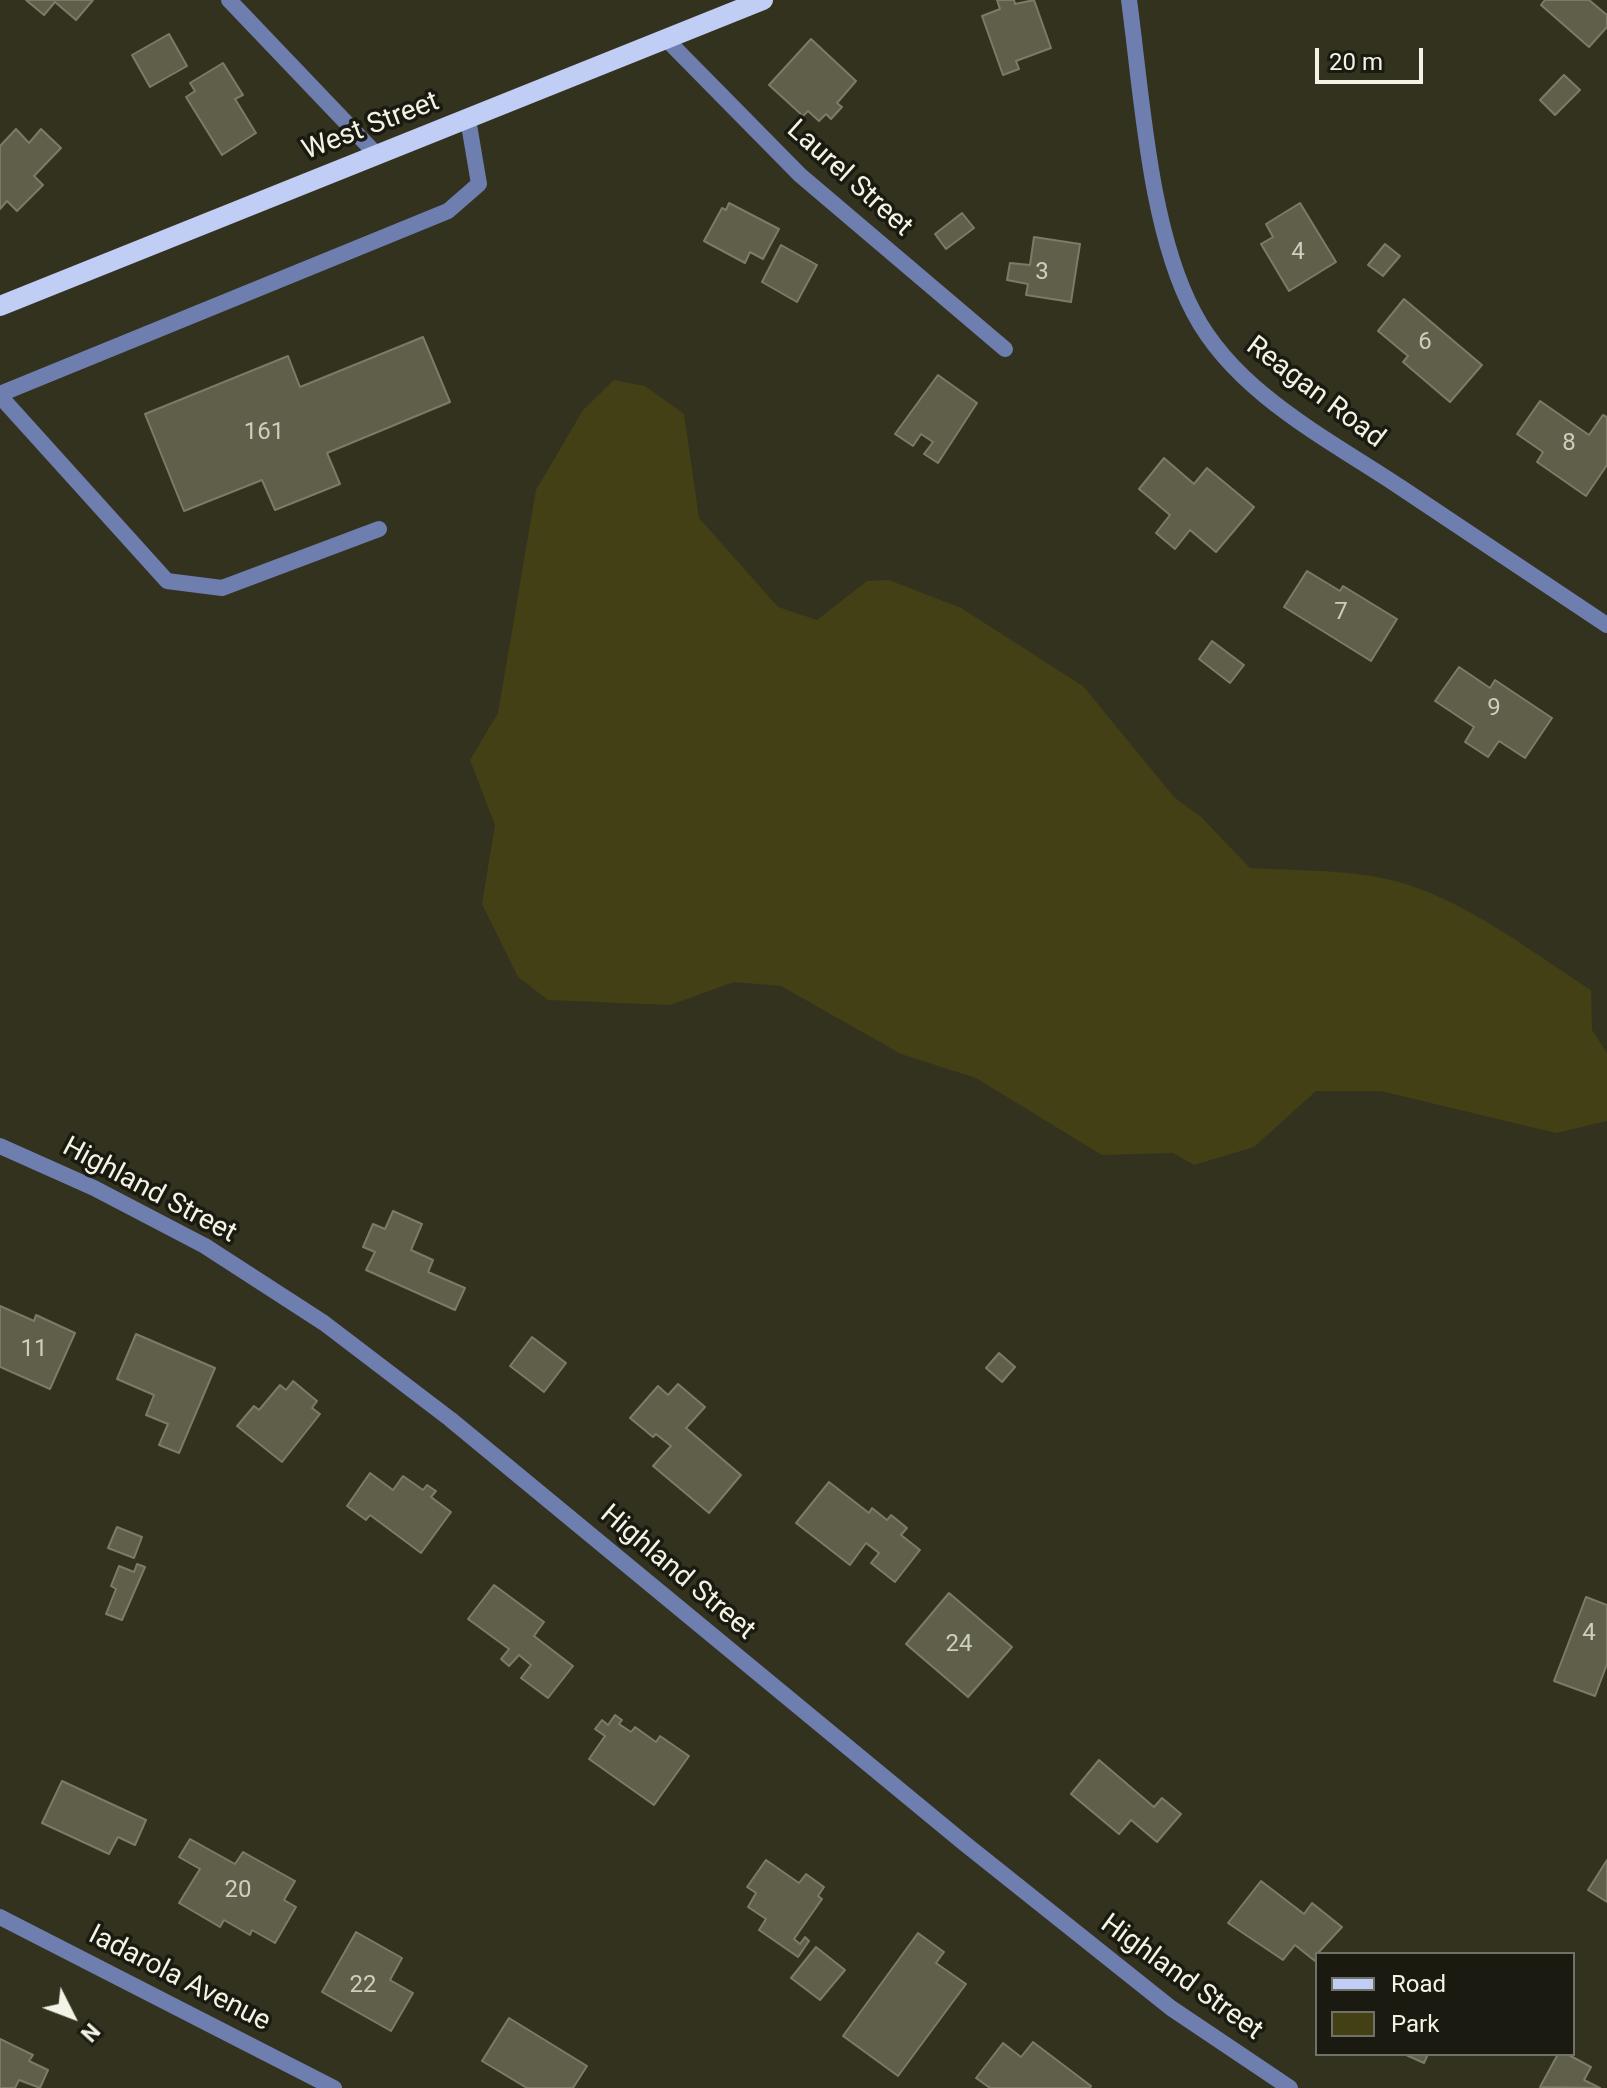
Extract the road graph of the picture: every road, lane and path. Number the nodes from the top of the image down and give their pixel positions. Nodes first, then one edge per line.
1 (229, 0) edge
2 (763, 0) edge
3 (1129, 0) edge
4 (666, 39) junction
5 (468, 119) junction
6 (377, 155) junction
7 (0, 306) edge
8 (1005, 349) dead end
9 (0, 395) edge
10 (379, 529) dead end
11 (1607, 625) edge
12 (0, 1146) edge
13 (0, 1917) edge
14 (334, 2088) edge
15 (1290, 2088) edge

1 - 6 street
2 - 4 main road, West Street
3 - 11 street, Reagan Road
4 - 5 main road, West Street
4 - 8 street, Laurel Street
5 - 6 main road, West Street
5 - 9 street
6 - 7 main road, West Street
9 - 10 street
12 - 15 street, Highland Street
13 - 14 street, Iadarola Avenue

